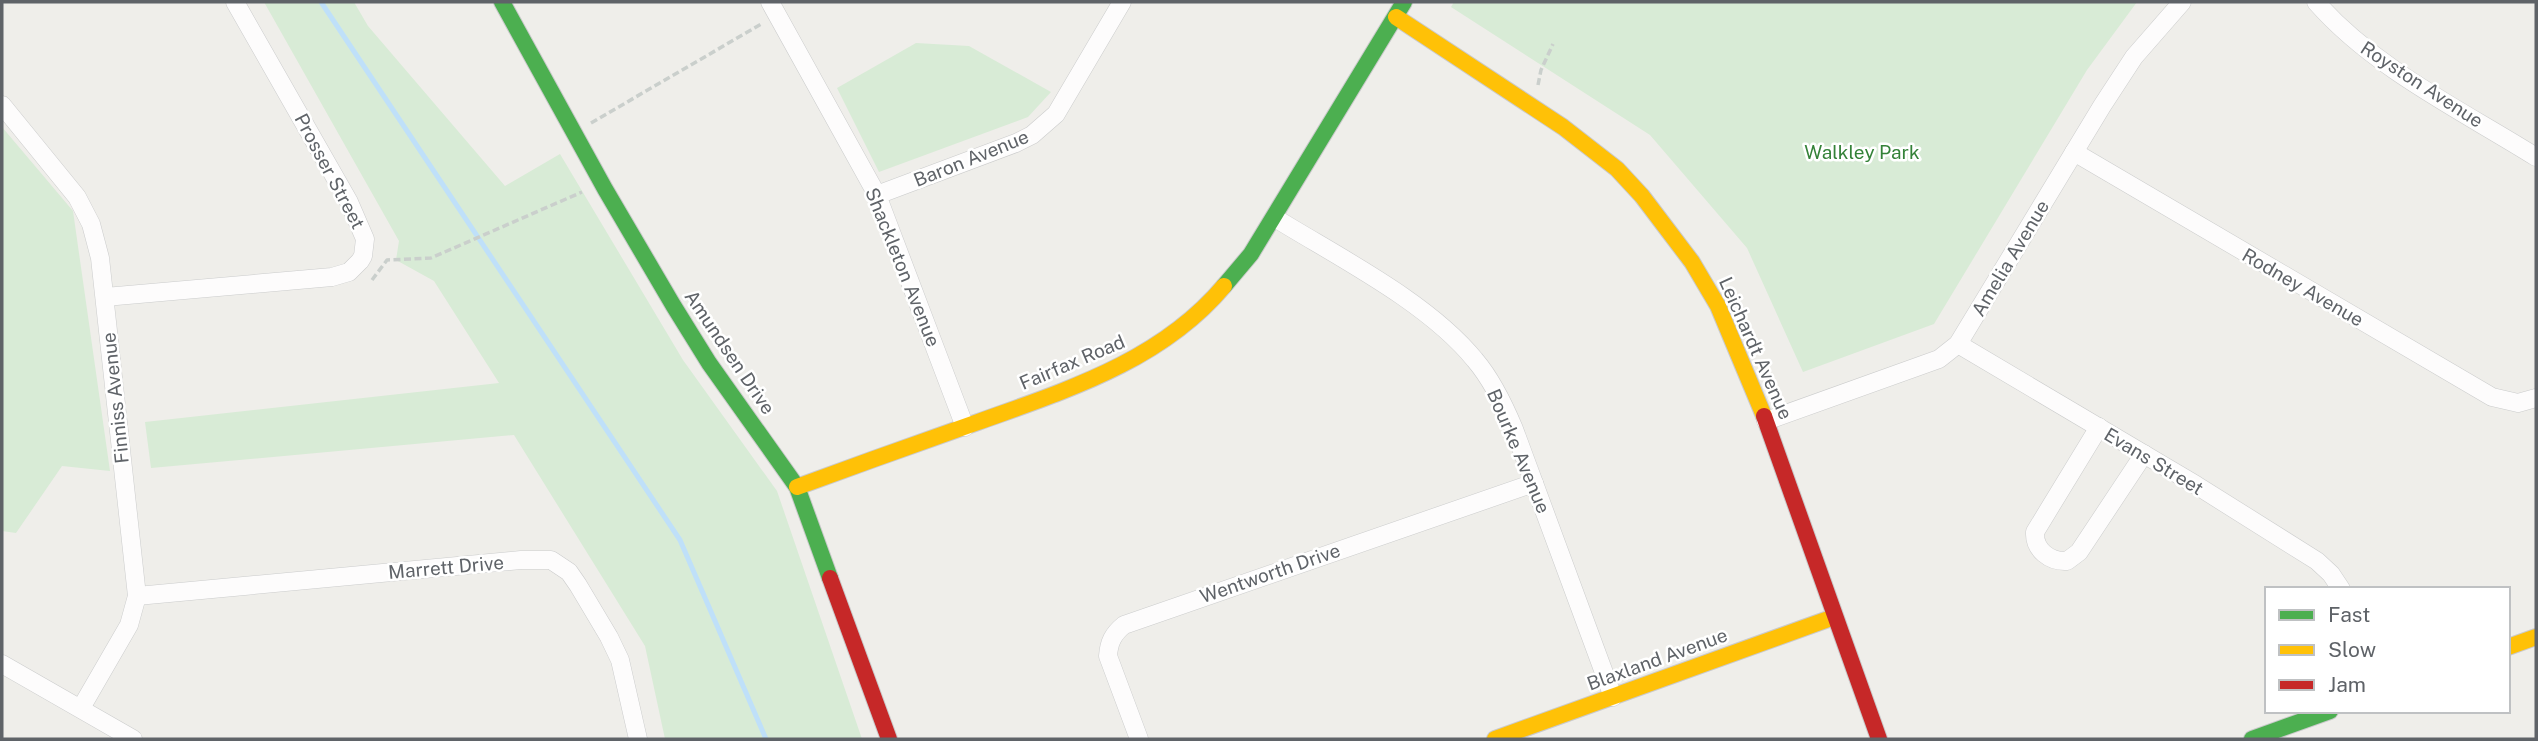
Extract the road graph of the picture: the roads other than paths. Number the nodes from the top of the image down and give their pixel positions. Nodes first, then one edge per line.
1 (235, 2) edge
2 (502, 2) edge
3 (1122, 2) edge
4 (1405, 2) edge
5 (2182, 2) edge
6 (2316, 2) edge
7 (773, 8) edge
8 (1396, 17) junction
9 (2, 105) edge
10 (2074, 152) junction
11 (2536, 157) edge
12 (877, 195) junction
13 (1275, 218) junction
14 (105, 297) junction
15 (1958, 345) junction
16 (2536, 398) edge
17 (1766, 421) junction
18 (965, 427) junction
19 (2099, 427) junction
20 (2144, 454) junction
21 (1534, 483) junction
22 (797, 486) junction
23 (2340, 587) edge
24 (137, 596) junction
25 (1834, 617) junction
26 (2536, 637) edge
27 (2510, 646) edge
28 (2, 664) edge
29 (1613, 697) junction
30 (81, 708) junction
31 (2324, 713) edge
32 (133, 739) edge
33 (638, 739) edge
34 (889, 739) edge
35 (1139, 739) edge
36 (1495, 739) edge
37 (1879, 739) edge
38 (2252, 739) edge

1 - 14 street, Prosser Street
2 - 22 street, Amundsen Drive
3 - 12 street, Baron Avenue
4 - 8 street, Fairfax Road
5 - 10 street, Amelia Avenue
6 - 11 street, Royston Avenue
7 - 12 street, Shackleton Avenue
8 - 13 street, Fairfax Road
8 - 17 street, Leichardt Avenue
9 - 14 street, Finniss Avenue
10 - 15 street, Amelia Avenue
10 - 16 street, Rodney Avenue
12 - 18 street, Shackleton Avenue
13 - 18 street, Fairfax Road
13 - 21 street, Bourke Avenue
14 - 24 street, Finniss Avenue
15 - 17 street, Amelia Avenue
15 - 19 street, Evans Street
17 - 25 street, Leichardt Avenue
18 - 22 street, Fairfax Road
19 - 20 street, Evans Street
19 - 20 street
20 - 23 street, Evans Street
21 - 29 street, Bourke Avenue
21 - 35 street, Wentworth Drive
22 - 34 street, Amundsen Drive
24 - 30 street, Finniss Avenue
24 - 33 street, Marrett Drive
25 - 29 street, Blaxland Avenue
25 - 37 street, Leichardt Avenue
26 - 27 street
28 - 30 street
29 - 36 street, Blaxland Avenue
30 - 32 street
31 - 38 street

